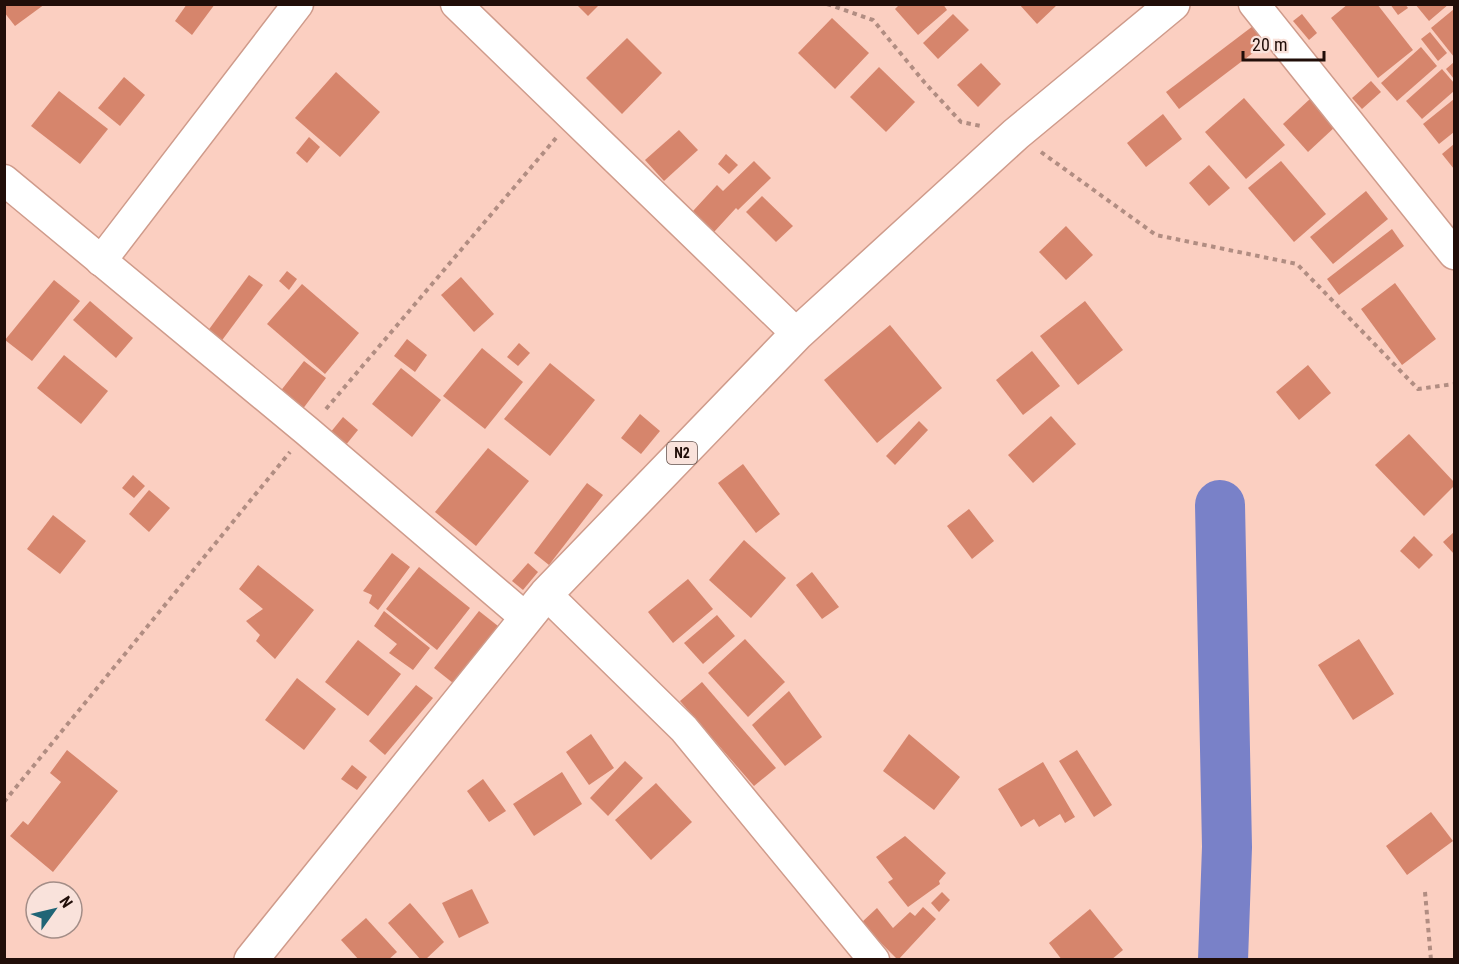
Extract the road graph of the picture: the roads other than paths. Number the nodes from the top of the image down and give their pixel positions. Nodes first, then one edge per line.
1 (298, 4) edge
2 (456, 4) edge
3 (1173, 4) edge
4 (1254, 4) edge
5 (4, 180) edge
6 (1455, 254) edge
7 (101, 261) junction
8 (797, 334) junction
9 (536, 607) junction
10 (251, 960) edge
11 (874, 960) edge

1 - 7 street
2 - 8 street
3 - 8 highway, N2
4 - 6 street
5 - 7 street
7 - 9 street
8 - 9 highway, N2
9 - 10 highway, N2
9 - 11 street

